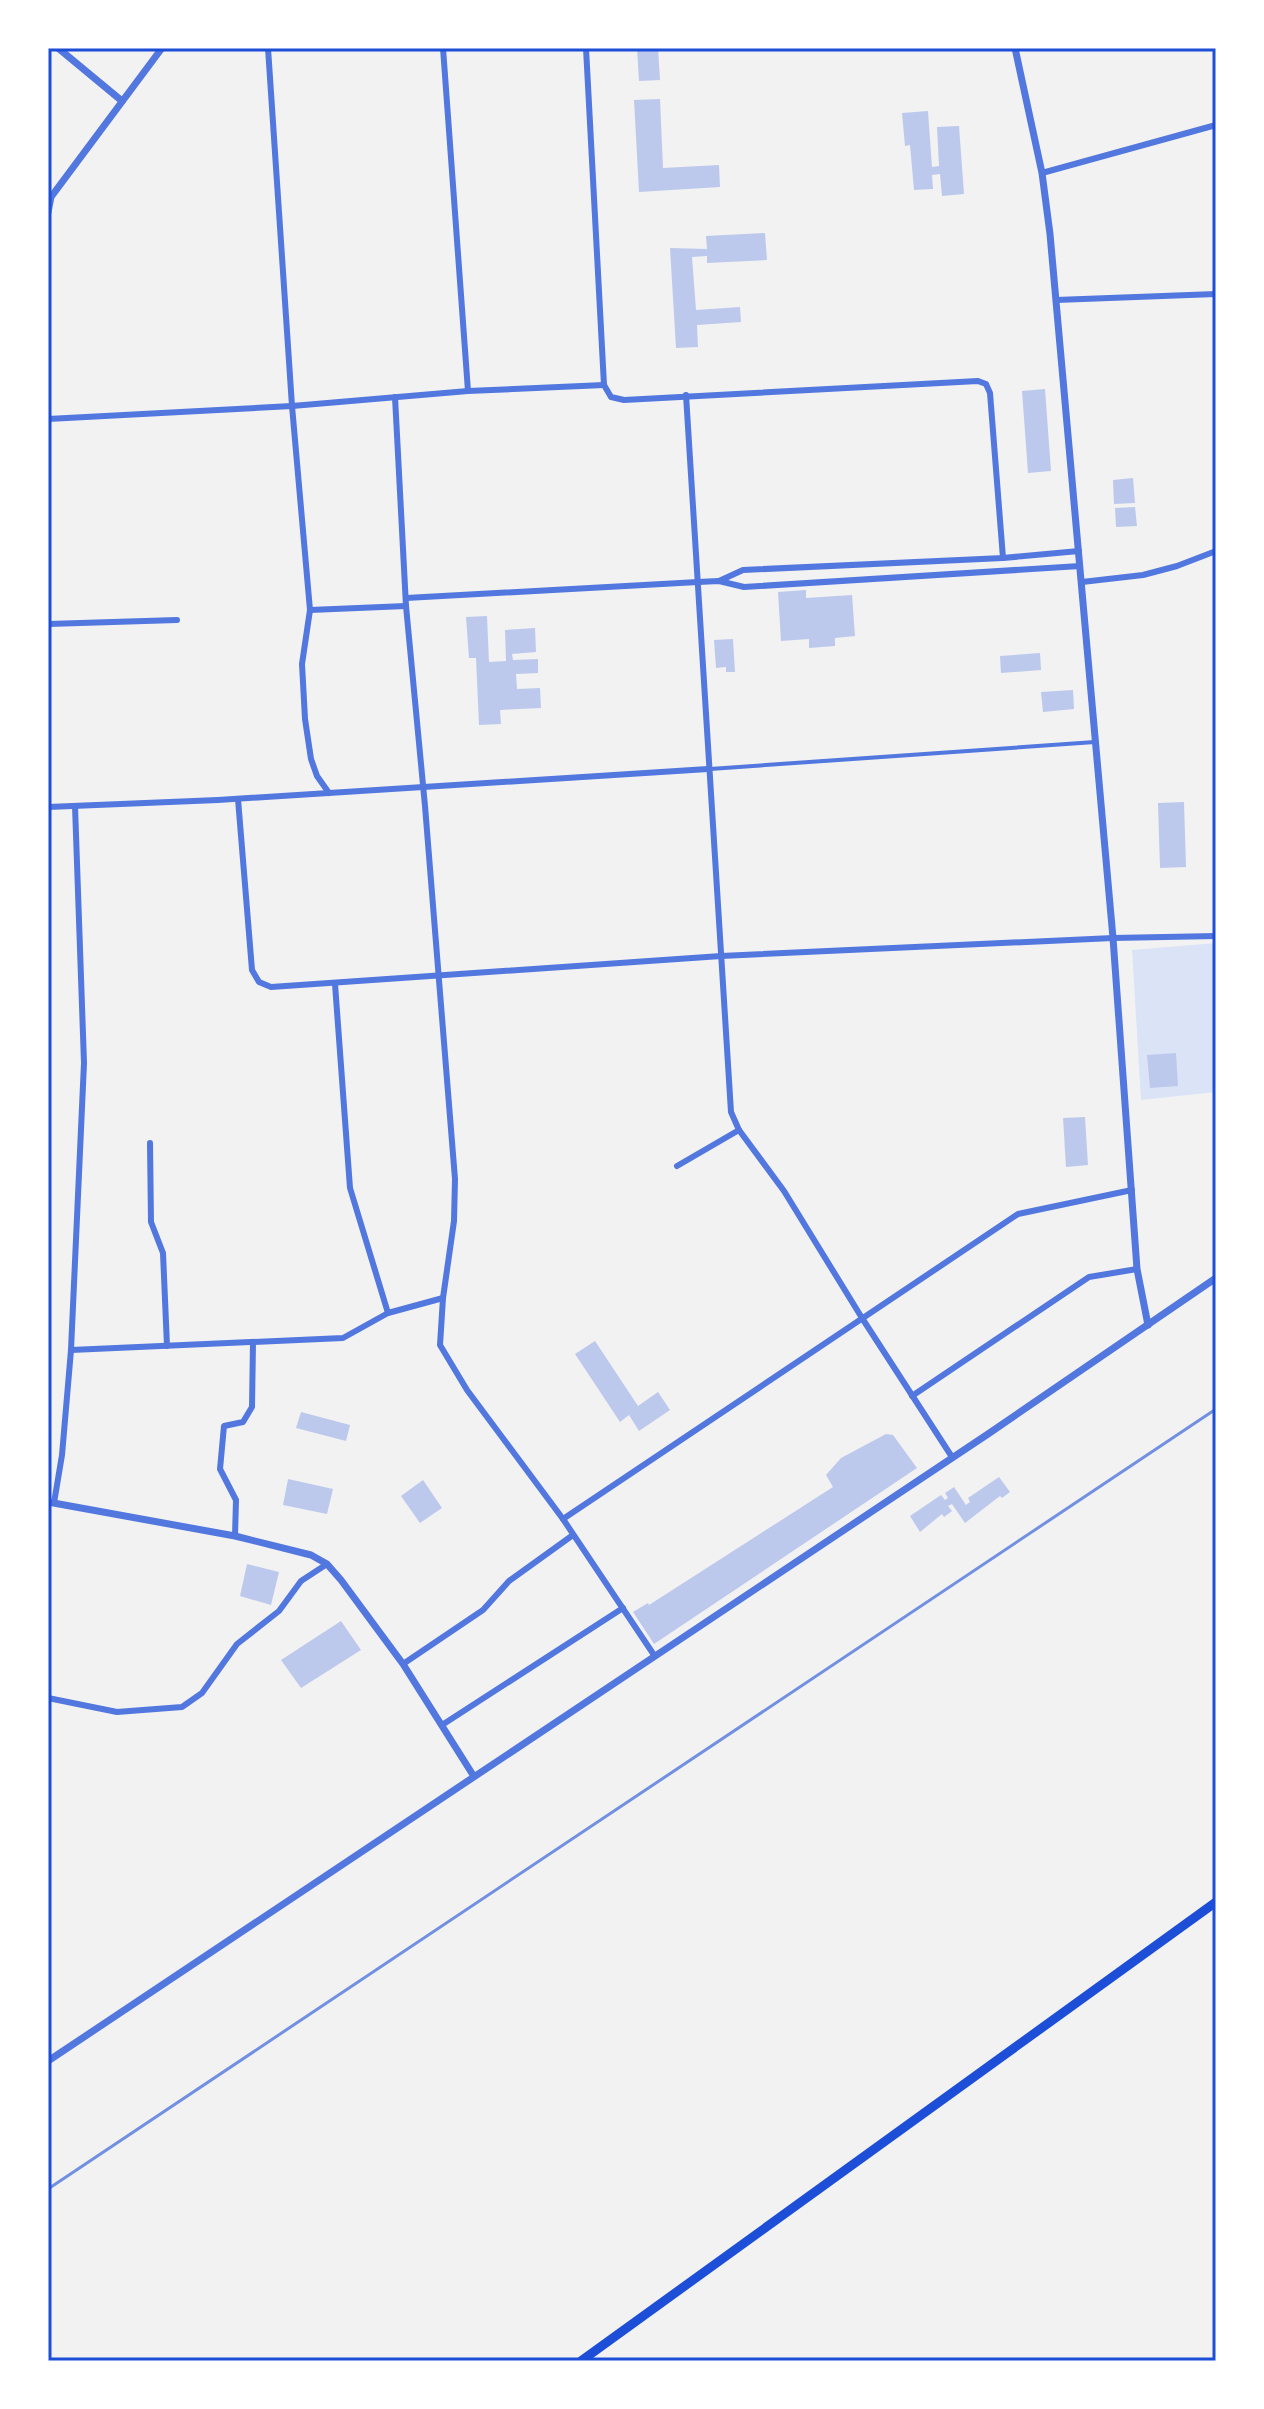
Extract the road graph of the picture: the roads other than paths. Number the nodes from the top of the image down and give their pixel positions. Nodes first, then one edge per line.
1 (58, 48) edge
2 (162, 48) edge
3 (268, 48) edge
4 (443, 48) edge
5 (586, 48) edge
6 (1015, 48) edge
7 (122, 101) junction
8 (1216, 125) edge
9 (1042, 173) junction
10 (48, 212) edge
11 (1216, 294) edge
12 (1056, 300) junction
13 (604, 385) junction
14 (468, 391) junction
15 (686, 395) junction
16 (395, 397) junction
17 (292, 406) junction
18 (48, 419) edge
19 (1079, 551) junction
20 (1216, 551) edge
21 (1003, 558) junction
22 (860, 565) junction
23 (1080, 566) junction
24 (860, 580) junction
25 (719, 581) junction
26 (698, 582) junction
27 (1082, 582) junction
28 (406, 602) junction
29 (310, 610) junction
30 (177, 620) dead end
31 (48, 624) edge
32 (1095, 742) junction
33 (708, 769) junction
34 (424, 787) junction
35 (329, 793) junction
36 (238, 799) junction
37 (75, 806) junction
38 (48, 807) edge
39 (1216, 936) edge
40 (1113, 938) junction
41 (721, 956) junction
42 (440, 976) junction
43 (335, 984) junction
44 (739, 1130) junction
45 (150, 1143) dead end
46 (677, 1166) dead end
47 (1132, 1190) junction
48 (1137, 1269) junction
49 (1216, 1278) edge
50 (443, 1298) junction
51 (388, 1313) junction
52 (862, 1318) junction
53 (1148, 1325) junction
54 (253, 1342) junction
55 (167, 1346) junction
56 (71, 1350) junction
57 (912, 1396) junction
58 (952, 1457) junction
59 (51, 1503) edge
60 (563, 1519) junction
61 (573, 1535) junction
62 (235, 1536) junction
63 (327, 1564) junction
64 (623, 1608) junction
65 (654, 1655) junction
66 (403, 1664) junction
67 (48, 1698) edge
68 (442, 1725) junction
69 (473, 1775) junction
70 (1216, 1902) edge
71 (48, 2061) edge
72 (581, 2361) edge

1 - 7 street
2 - 7 street
3 - 17 street
4 - 14 street
5 - 13 street
6 - 9 street
7 - 10 street
8 - 9 street
9 - 12 street
11 - 12 street
12 - 19 street
13 - 14 street
13 - 15 street
14 - 16 street
15 - 21 street
15 - 26 street
16 - 17 street
16 - 28 street
17 - 18 street
17 - 29 street
19 - 21 street
19 - 23 street
20 - 27 street
21 - 22 street
22 - 24 street
22 - 25 street
23 - 24 street
23 - 27 street
24 - 25 street
25 - 26 street
26 - 28 street
26 - 33 street
27 - 32 street
28 - 29 street
28 - 34 street
29 - 35 street
30 - 31 street
32 - 33 street
32 - 40 street
33 - 34 street
33 - 41 street
34 - 35 street
34 - 42 street
35 - 36 street
36 - 37 street
36 - 43 street
37 - 38 street
37 - 56 street
39 - 40 street
40 - 41 street
40 - 47 street
41 - 42 street
41 - 44 street
42 - 43 street
42 - 50 street
43 - 51 street
44 - 46 street
44 - 52 street
45 - 55 street
47 - 48 street
47 - 52 street
48 - 53 street
48 - 57 street
49 - 53 street
50 - 51 street
50 - 60 street
51 - 54 street
52 - 57 street
52 - 60 street
53 - 58 street
54 - 55 street
54 - 62 street
55 - 56 street
56 - 59 street
57 - 58 street
58 - 65 street
59 - 62 street
60 - 61 street
61 - 64 street
61 - 66 street
62 - 63 street
63 - 66 street
63 - 67 street
64 - 65 street
64 - 68 street
65 - 69 street
66 - 68 street
68 - 69 street
69 - 71 street
70 - 72 highway

